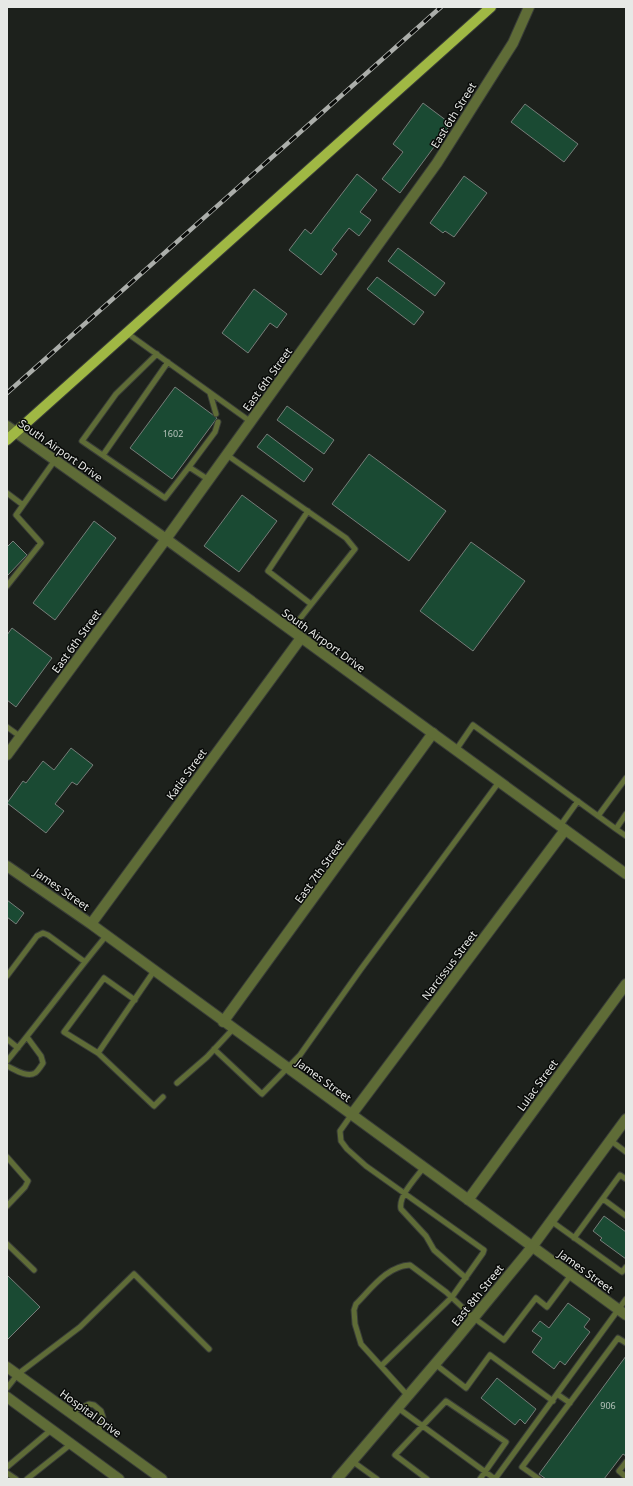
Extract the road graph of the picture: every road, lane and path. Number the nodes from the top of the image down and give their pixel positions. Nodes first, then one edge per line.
1 (491, 7) edge
2 (529, 7) edge
3 (127, 332) junction
4 (157, 354) junction
5 (168, 362) junction
6 (210, 392) junction
7 (216, 414) dead end
8 (218, 422) dead end
9 (251, 422) junction
10 (7, 426) edge
11 (16, 432) junction
12 (7, 440) edge
13 (227, 455) junction
14 (103, 456) junction
15 (54, 460) junction
16 (189, 467) junction
17 (209, 480) junction
18 (7, 493) edge
19 (23, 505) junction
20 (308, 511) junction
21 (166, 539) junction
22 (7, 586) edge
23 (311, 604) junction
24 (291, 630) junction
25 (301, 638) junction
26 (7, 727) edge
27 (433, 733) junction
28 (21, 737) junction
29 (456, 750) junction
30 (7, 755) edge
31 (626, 778) edge
32 (499, 782) junction
33 (578, 801) junction
34 (626, 814) edge
35 (598, 816) junction
36 (562, 828) junction
37 (616, 829) junction
38 (626, 836) edge
39 (7, 866) edge
40 (626, 874) edge
41 (91, 924) junction
42 (106, 936) junction
43 (84, 962) junction
44 (154, 971) junction
45 (7, 976) edge
46 (626, 984) edge
47 (134, 1000) junction
48 (223, 1022) junction
49 (233, 1029) junction
50 (27, 1037) junction
51 (7, 1039) edge
52 (18, 1048) junction
53 (214, 1049) junction
54 (98, 1053) junction
55 (7, 1061) edge
56 (7, 1066) edge
57 (287, 1068) junction
58 (177, 1083) dead end
59 (163, 1097) dead end
60 (352, 1114) junction
61 (626, 1119) edge
62 (610, 1140) junction
63 (626, 1152) edge
64 (7, 1157) edge
65 (424, 1167) junction
66 (626, 1179) edge
67 (405, 1193) junction
68 (603, 1199) junction
69 (468, 1200) junction
70 (8, 1204) edge
71 (626, 1216) edge
72 (551, 1221) junction
73 (574, 1238) junction
74 (7, 1244) edge
75 (532, 1247) junction
76 (626, 1267) edge
77 (34, 1270) dead end
78 (571, 1275) junction
79 (466, 1278) junction
80 (452, 1297) junction
81 (626, 1299) edge
82 (622, 1312) edge
83 (474, 1318) junction
84 (626, 1343) edge
85 (209, 1349) dead end
86 (435, 1364) junction
87 (381, 1366) junction
88 (7, 1367) edge
89 (18, 1374) junction
90 (7, 1388) edge
91 (557, 1394) junction
92 (408, 1396) junction
93 (7, 1397) edge
94 (552, 1400) junction
95 (570, 1403) junction
96 (398, 1408) junction
97 (70, 1413) junction
98 (422, 1426) junction
99 (52, 1430) junction
100 (98, 1433) junction
101 (71, 1444) junction
102 (352, 1461) junction
103 (626, 1462) edge
104 (7, 1467) edge
105 (485, 1472) junction
106 (7, 1473) edge
107 (626, 1477) edge
108 (16, 1479) edge
109 (27, 1479) edge
110 (119, 1479) edge
111 (162, 1479) edge
112 (337, 1479) edge
113 (377, 1479) edge
114 (427, 1479) edge
115 (480, 1479) edge
116 (495, 1479) edge
117 (539, 1479) edge

1 - 3 main road
2 - 9 street, East 6th Street
3 - 4 lane
3 - 11 main road
4 - 5 lane
4 - 14 lane
5 - 6 lane
5 - 14 lane
6 - 7 lane
6 - 9 lane
8 - 16 lane
9 - 13 street, East 6th Street
10 - 11 street, South Airport Drive
11 - 12 main road
11 - 15 street, South Airport Drive
13 - 17 street, East 6th Street
13 - 20 lane
14 - 16 lane
15 - 19 lane
15 - 21 street, South Airport Drive
16 - 17 lane
17 - 21 street, East 6th Street
18 - 19 lane
19 - 22 lane
20 - 23 lane
20 - 23 lane
21 - 24 street, South Airport Drive
21 - 28 street, East 6th Street
23 - 24 lane
24 - 25 street, South Airport Drive
25 - 27 street, South Airport Drive
25 - 41 street, Katie Street
26 - 28 lane
27 - 29 street, South Airport Drive
27 - 48 street, East 7th Street
28 - 30 street, East 6th Street
29 - 32 street, South Airport Drive
29 - 33 lane
31 - 35 lane
32 - 36 street, South Airport Drive
32 - 57 lane
33 - 35 lane
33 - 36 lane
34 - 37 lane
35 - 37 lane
36 - 40 street, South Airport Drive
36 - 60 street, Narcissus Street
37 - 38 lane
39 - 41 street, James Street
41 - 42 street, James Street
42 - 43 lane
42 - 44 street, James Street
43 - 45 lane
43 - 50 lane
44 - 47 lane
44 - 48 street, James Street
46 - 69 street, Lulac Street
47 - 54 lane
47 - 54 lane
48 - 49 street, James Street
49 - 53 lane
49 - 57 street, James Street
50 - 52 lane
50 - 56 lane
51 - 52 lane
52 - 55 lane
53 - 57 lane
53 - 58 lane
54 - 59 lane
57 - 60 street, James Street
60 - 65 street, James Street
60 - 67 lane
61 - 62 street, East 8th Street
62 - 63 lane
62 - 72 street, East 8th Street
64 - 70 lane
65 - 67 lane
65 - 69 street, James Street
66 - 68 lane
67 - 79 lane
67 - 79 lane
68 - 71 lane
68 - 73 lane
69 - 75 street, James Street
72 - 73 lane
72 - 75 street, East 8th Street
73 - 76 lane
74 - 77 lane
75 - 78 street, James Street
75 - 83 street, East 8th Street
78 - 82 street, James Street
78 - 83 lane
79 - 80 lane
80 - 83 lane
80 - 87 lane
80 - 87 lane
81 - 82 lane
82 - 91 lane
83 - 86 street, East 8th Street
84 - 95 lane
85 - 89 lane
86 - 92 street, East 8th Street
86 - 94 lane
87 - 92 lane
88 - 89 street, Hospital Drive
89 - 90 lane
89 - 97 street, Hospital Drive
91 - 94 lane
91 - 95 lane
92 - 96 street, East 8th Street
93 - 99 street
94 - 116 lane
95 - 117 lane
96 - 98 lane
96 - 102 street, East 8th Street
97 - 100 street, Hospital Drive
97 - 100 lane
98 - 105 lane
98 - 105 lane
98 - 114 lane
99 - 101 street
99 - 104 lane
100 - 111 street, Hospital Drive
101 - 109 lane
101 - 110 street
102 - 112 street, East 8th Street
102 - 113 lane
103 - 107 lane
105 - 115 lane
105 - 116 lane
106 - 108 lane

